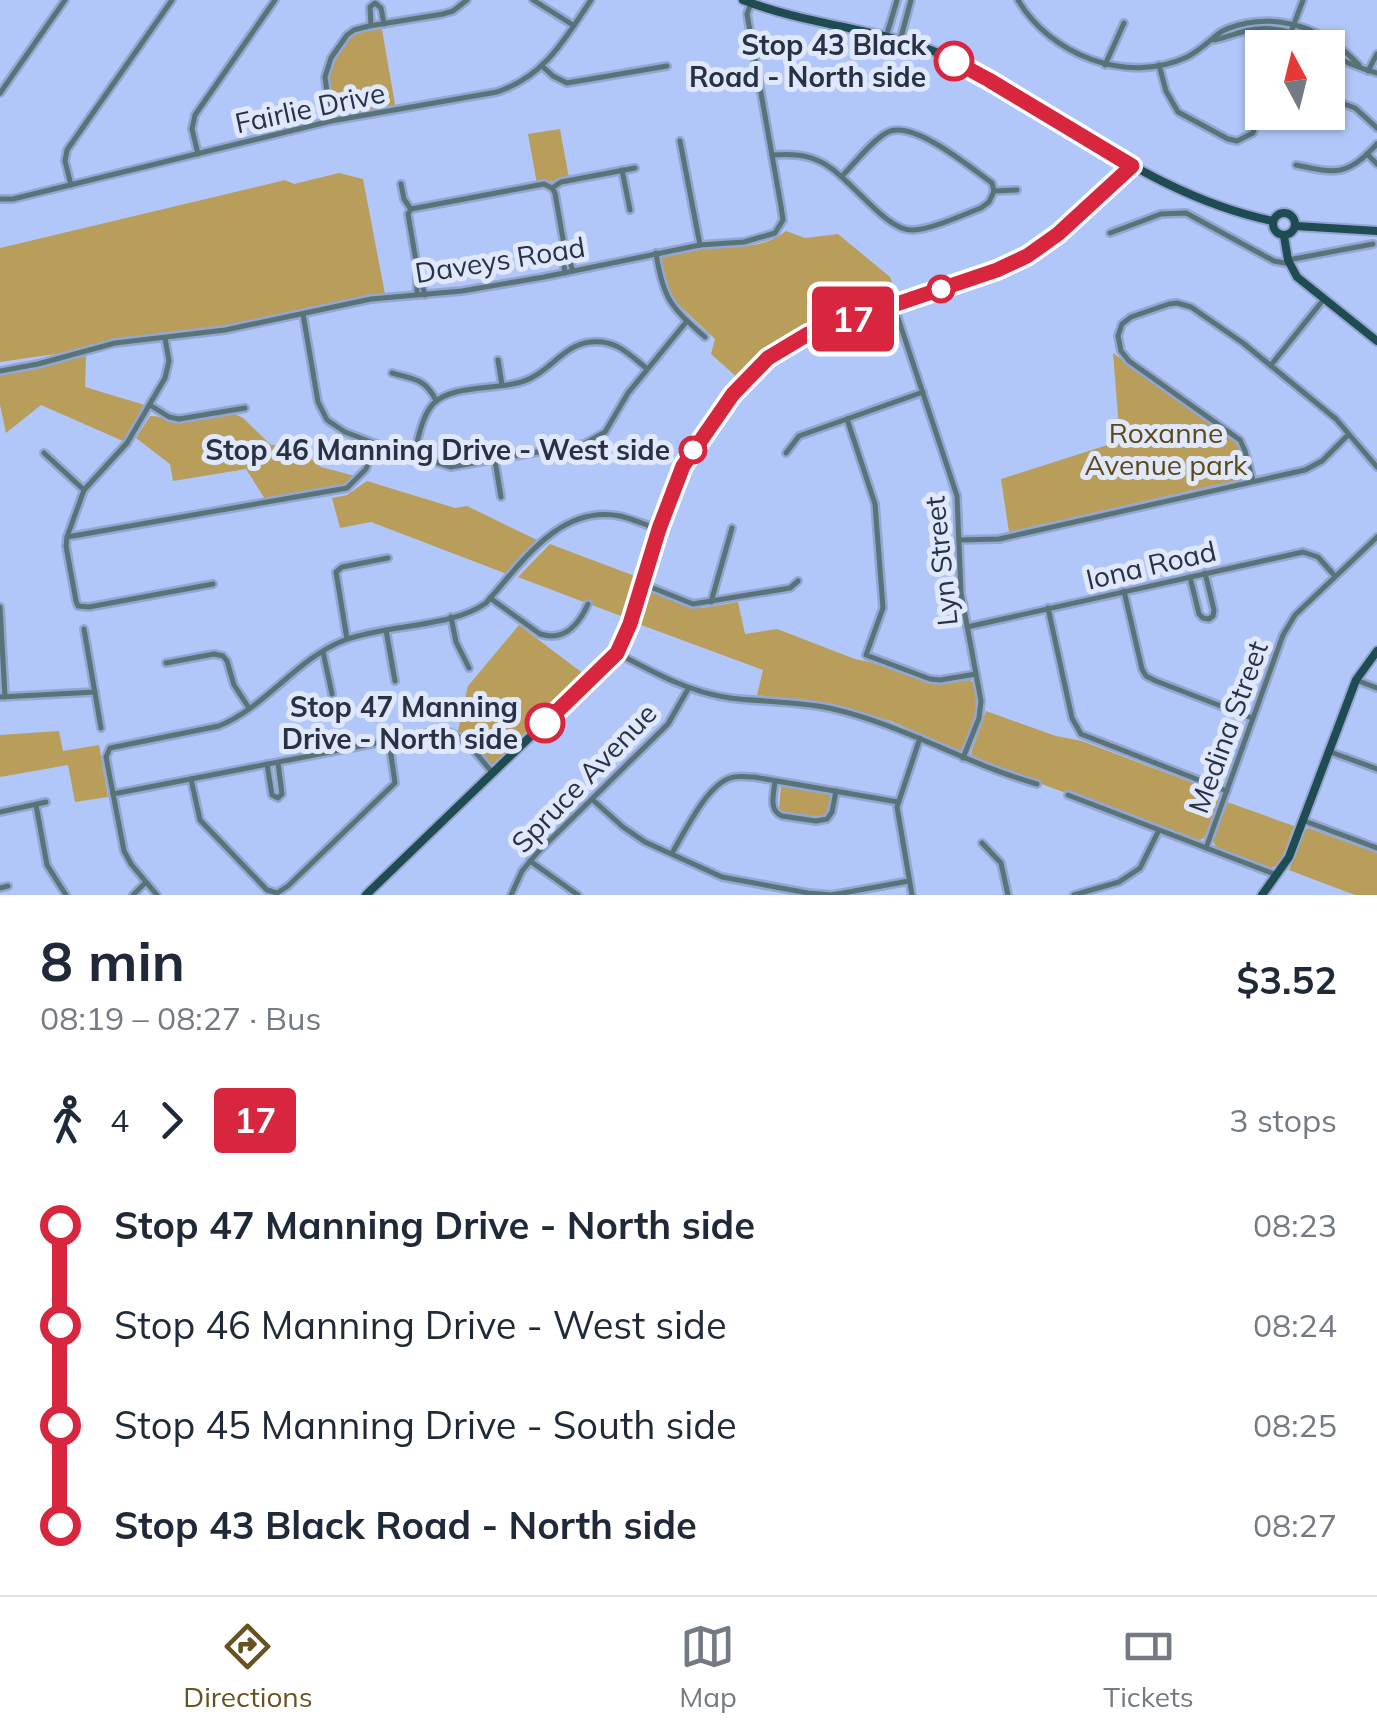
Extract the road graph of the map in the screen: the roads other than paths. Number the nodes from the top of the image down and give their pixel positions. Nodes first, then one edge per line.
1 (66, 0) edge
2 (172, 0) edge
3 (276, 0) edge
4 (467, 0) edge
5 (533, 0) edge
6 (591, 0) edge
7 (897, 0) edge
8 (911, 0) edge
9 (1018, 0) edge
10 (1303, 0) edge
11 (746, 2) edge
12 (1124, 23) dead end
13 (384, 24) junction
14 (371, 26) junction
15 (574, 26) junction
16 (1292, 28) junction
17 (1295, 30) edge
18 (886, 37) junction
19 (900, 41) junction
20 (1377, 54) edge
21 (1345, 62) edge
22 (1159, 64) junction
23 (1106, 65) junction
24 (1358, 65) junction
25 (542, 66) junction
26 (667, 66) dead end
27 (1368, 71) junction
28 (1377, 73) edge
29 (0, 93) edge
30 (1345, 104) edge
31 (331, 121) junction
32 (1377, 128) edge
33 (1254, 130) edge
34 (680, 141) dead end
35 (1377, 144) edge
36 (198, 154) junction
37 (1367, 154) junction
38 (772, 155) junction
39 (1377, 164) edge
40 (1296, 165) dead end
41 (1132, 166) junction
42 (635, 168) dead end
43 (622, 170) junction
44 (842, 176) junction
45 (401, 184) dead end
46 (71, 185) junction
47 (552, 188) junction
48 (1017, 190) dead end
49 (994, 191) junction
50 (0, 199) edge
51 (411, 209) junction
52 (630, 210) dead end
53 (1272, 220) junction
54 (1296, 226) junction
55 (1377, 231) edge
56 (1110, 234) dead end
57 (1284, 236) junction
58 (1373, 244) dead end
59 (700, 245) junction
60 (656, 253) junction
61 (1289, 262) junction
62 (417, 267) junction
63 (569, 272) junction
64 (417, 295) junction
65 (426, 295) junction
66 (1324, 299) junction
67 (894, 305) junction
68 (303, 314) junction
69 (687, 321) junction
70 (705, 337) dead end
71 (166, 338) junction
72 (1377, 340) edge
73 (498, 360) dead end
74 (1271, 365) junction
75 (647, 368) junction
76 (0, 371) edge
77 (392, 374) dead end
78 (502, 385) junction
79 (923, 392) junction
80 (436, 400) junction
81 (150, 405) junction
82 (245, 408) dead end
83 (847, 418) junction
84 (1348, 435) junction
85 (374, 443) junction
86 (44, 453) dead end
87 (786, 453) dead end
88 (414, 455) junction
89 (495, 460) junction
90 (1377, 467) edge
91 (1254, 480) junction
92 (84, 490) junction
93 (501, 497) dead end
94 (732, 528) dead end
95 (659, 529) junction
96 (67, 537) junction
97 (1377, 537) edge
98 (959, 540) junction
99 (388, 558) dead end
100 (1205, 573) junction
101 (1335, 576) junction
102 (1190, 577) junction
103 (798, 581) dead end
104 (214, 584) dead end
105 (643, 584) junction
106 (1124, 591) junction
107 (490, 598) junction
108 (710, 602) junction
109 (588, 604) dead end
110 (0, 607) edge
111 (1048, 608) junction
112 (451, 617) junction
113 (1, 626) edge
114 (967, 627) junction
115 (84, 629) dead end
116 (386, 630) junction
117 (347, 639) junction
118 (323, 652) junction
119 (1377, 652) edge
120 (617, 653) junction
121 (166, 664) dead end
122 (469, 668) dead end
123 (976, 674) junction
124 (395, 680) dead end
125 (1356, 680) junction
126 (1377, 688) edge
127 (688, 689) junction
128 (94, 692) junction
129 (332, 694) dead end
130 (2, 697) edge
131 (248, 708) junction
132 (1252, 718) junction
133 (101, 728) dead end
134 (920, 738) junction
135 (389, 741) junction
136 (1328, 751) junction
137 (964, 758) junction
138 (277, 762) junction
139 (267, 764) junction
140 (1377, 769) edge
141 (492, 772) junction
142 (191, 779) junction
143 (776, 781) junction
144 (1037, 784) dead end
145 (836, 791) junction
146 (1227, 791) junction
147 (113, 794) junction
148 (1068, 796) dead end
149 (593, 800) junction
150 (46, 802) dead end
151 (898, 802) junction
152 (36, 804) junction
153 (0, 812) edge
154 (1302, 820) junction
155 (1159, 830) junction
156 (982, 843) dead end
157 (1206, 848) junction
158 (1377, 848) edge
159 (672, 854) junction
160 (530, 861) junction
161 (1277, 875) junction
162 (909, 881) junction
163 (145, 883) junction
164 (369, 894) edge
165 (66, 895) edge
166 (133, 895) edge
167 (157, 895) edge
168 (511, 895) edge
169 (578, 895) edge
170 (912, 895) edge
171 (1008, 895) edge
172 (1074, 895) edge
173 (1262, 895) edge

1 - 29 street
2 - 46 street
3 - 36 street
4 - 13 street
5 - 15 street
6 - 15 street, Fairlie Drive
7 - 18 street
8 - 19 street
9 - 23 street
10 - 16 street
11 - 18 street
11 - 38 street, Daveys Road
12 - 23 street
13 - 14 street
13 - 14 street
14 - 31 street
15 - 25 street, Fairlie Drive
16 - 17 street
16 - 22 street
16 - 24 street
18 - 19 street
19 - 41 street
20 - 27 street
21 - 24 street
22 - 23 street
22 - 33 street
24 - 27 street
25 - 26 street
25 - 31 street, Fairlie Drive
27 - 28 street
30 - 32 street
31 - 36 street, Fairlie Drive
34 - 59 street
35 - 37 street
36 - 46 street, Fairlie Drive
37 - 39 street
37 - 40 street
38 - 44 street
38 - 59 street, Daveys Road
41 - 53 street
41 - 67 street
42 - 43 street
43 - 47 street
43 - 52 street
44 - 49 street
44 - 49 street
45 - 51 street
46 - 50 street, Fairlie Drive
47 - 51 street
47 - 63 street
48 - 49 street
51 - 62 street
53 - 54 street
53 - 57 street
54 - 55 street
54 - 57 street
56 - 61 street
57 - 61 street
58 - 61 street
59 - 60 street, Daveys Road
60 - 63 street, Daveys Road
60 - 69 street
61 - 66 street
62 - 64 street
62 - 65 street
63 - 65 street, Daveys Road
64 - 65 street, Daveys Road
64 - 68 street, Daveys Road
66 - 72 street
66 - 74 street
67 - 79 street, Lyn Street
67 - 95 street
68 - 71 street, Daveys Road
68 - 85 street
69 - 70 street
69 - 75 street
71 - 76 street, Daveys Road
71 - 81 street
73 - 78 street
74 - 84 street
74 - 91 street
75 - 78 street
75 - 89 street
77 - 80 street
78 - 80 street
79 - 83 street
79 - 98 street, Lyn Street
80 - 88 street
81 - 82 street
81 - 92 street
83 - 87 street
83 - 123 street
84 - 90 street
84 - 91 street
85 - 88 street
85 - 96 street
86 - 92 street
88 - 89 street
89 - 93 street
91 - 98 street
92 - 96 street
94 - 108 street
95 - 105 street
95 - 107 street
96 - 104 street
97 - 101 street, Medina Street
98 - 114 street, Lyn Street
99 - 117 street
100 - 101 street, Iona Road
100 - 102 street, Iona Road
100 - 102 street
101 - 132 street, Medina Street
102 - 106 street, Iona Road
103 - 108 street
105 - 108 street
105 - 120 street
106 - 111 street, Iona Road
106 - 132 street
107 - 109 street
107 - 112 street
110 - 113 street
111 - 114 street, Iona Road
111 - 146 street
112 - 116 street
112 - 122 street
113 - 130 street
114 - 123 street, Lyn Street
115 - 128 street
116 - 117 street
116 - 124 street
117 - 118 street
118 - 129 street
118 - 131 street
119 - 125 street
120 - 127 street
120 - 141 street
121 - 131 street
123 - 137 street, Lyn Street
125 - 126 street
125 - 136 street
127 - 134 street
127 - 149 street, Spruce Avenue
128 - 130 street
128 - 133 street
131 - 147 street
132 - 146 street, Medina Street
134 - 137 street
134 - 151 street
135 - 138 street
135 - 141 street
135 - 142 street
136 - 140 street
136 - 154 street
137 - 144 street
138 - 139 street
138 - 139 street
139 - 142 street
141 - 164 street
142 - 147 street
143 - 145 street
143 - 145 street
143 - 159 street
145 - 151 street
146 - 157 street, Medina Street
147 - 163 street
148 - 155 street
149 - 159 street
149 - 160 street, Spruce Avenue
150 - 152 street
151 - 162 street
152 - 153 street
152 - 165 street
154 - 158 street
154 - 161 street
155 - 157 street
155 - 172 street
156 - 171 street
157 - 161 street
159 - 162 street
160 - 168 street, Spruce Avenue
160 - 169 street
161 - 173 street
162 - 170 street
163 - 166 street
163 - 167 street

